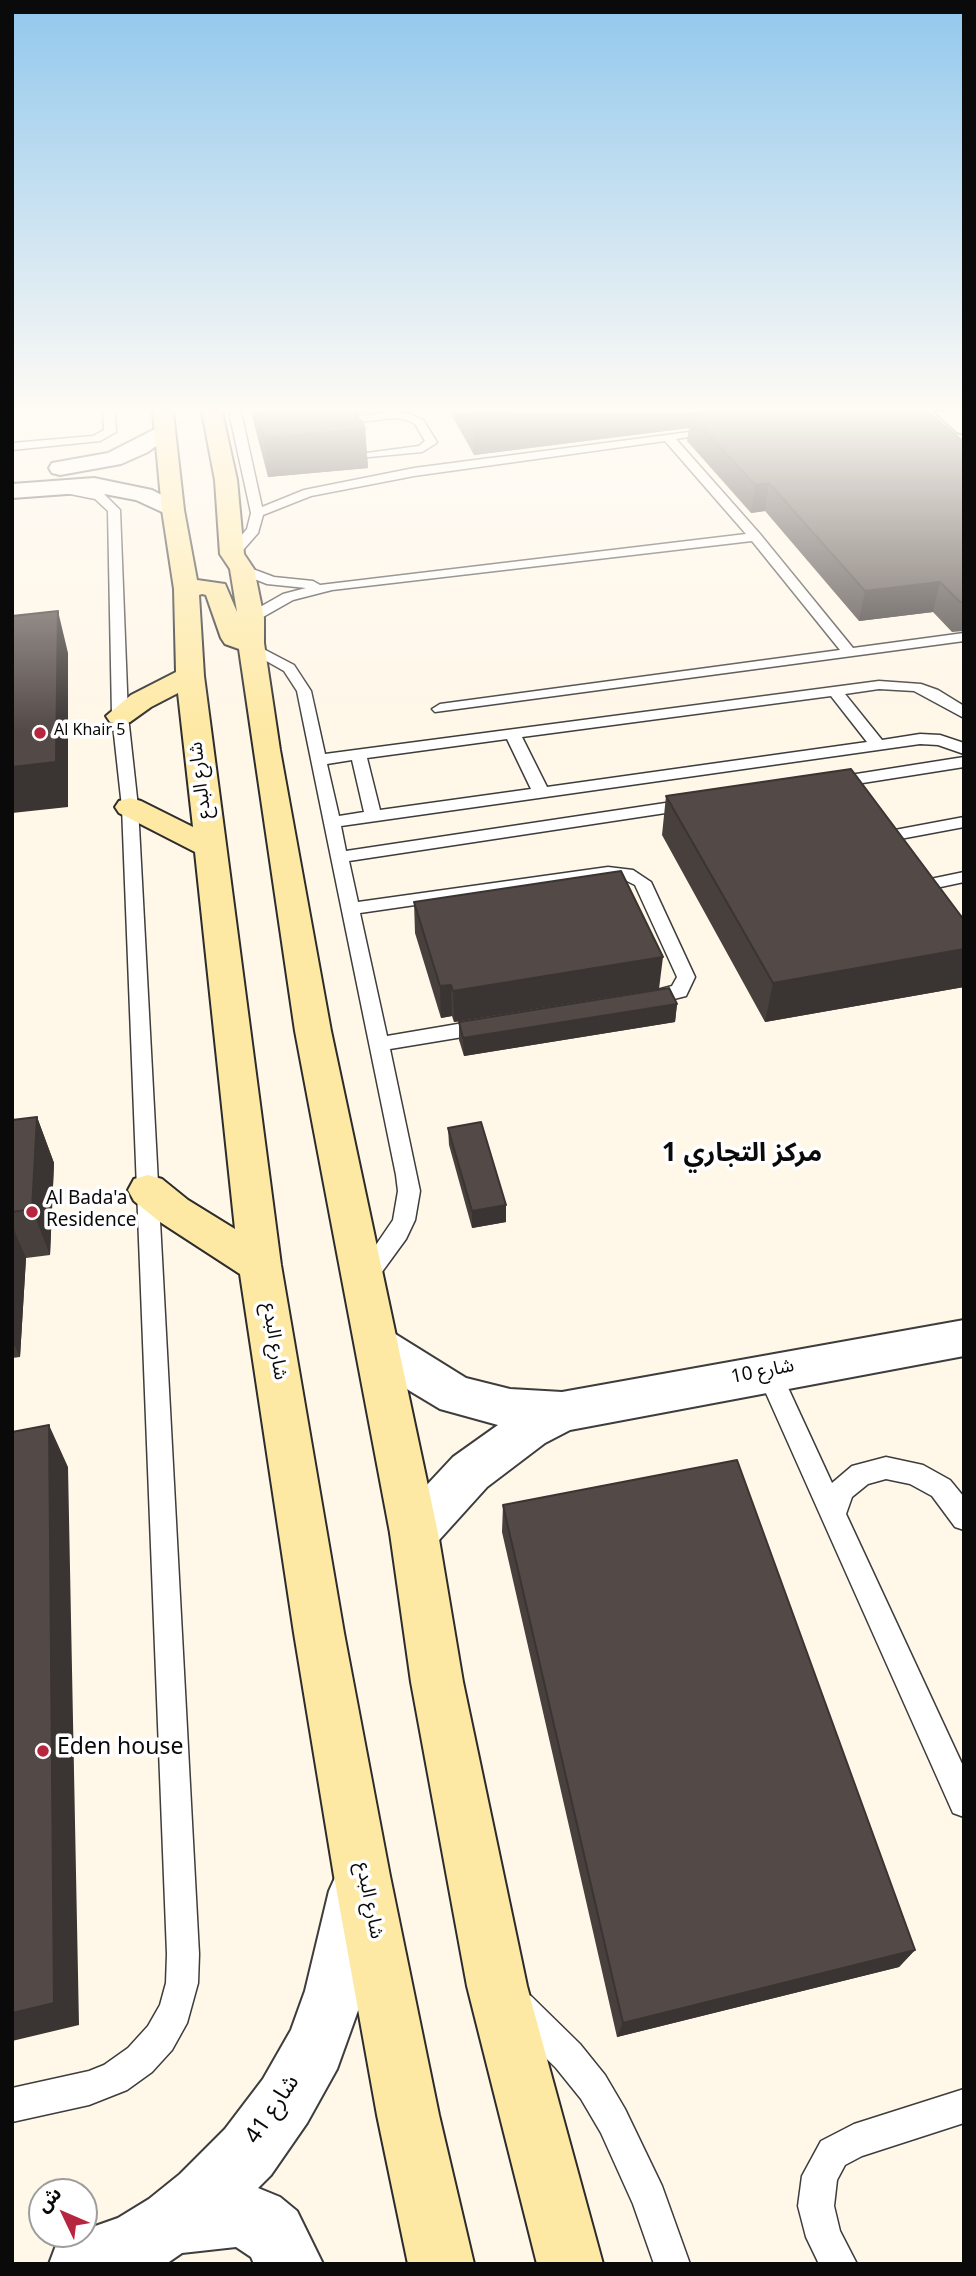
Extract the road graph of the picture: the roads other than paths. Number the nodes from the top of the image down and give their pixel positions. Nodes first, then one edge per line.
1 (114, 518) edge
2 (174, 518) edge
3 (231, 518) edge
4 (256, 518) edge
5 (739, 518) edge
6 (755, 537) junction
7 (237, 561) junction
8 (332, 586) junction
9 (186, 589) junction
10 (251, 636) junction
11 (964, 637) edge
12 (849, 652) junction
13 (190, 676) junction
14 (835, 691) junction
15 (440, 709) dead end
16 (964, 713) edge
17 (120, 716) junction
18 (513, 735) junction
19 (877, 744) junction
20 (964, 749) edge
21 (359, 756) junction
22 (318, 760) junction
23 (964, 762) edge
24 (842, 781) junction
25 (815, 785) edge
26 (541, 792) junction
27 (856, 800) edge
28 (706, 802) edge
29 (130, 807) junction
30 (373, 816) junction
31 (870, 818) edge
32 (331, 821) junction
33 (964, 822) edge
34 (884, 837) junction
35 (211, 848) junction
36 (899, 856) edge
37 (338, 857) junction
38 (964, 877) edge
39 (937, 905) edge
40 (349, 909) junction
41 (625, 1003) edge
42 (502, 1024) edge
43 (379, 1044) junction
44 (148, 1190) junction
45 (260, 1265) junction
46 (363, 1280) junction
47 (964, 1338) edge
48 (377, 1345) junction
49 (769, 1373) junction
50 (562, 1412) junction
51 (833, 1514) junction
52 (964, 1518) edge
53 (414, 1534) junction
54 (964, 1802) edge
55 (362, 1876) junction
56 (497, 1986) junction
57 (12, 2105) edge
58 (964, 2106) edge
59 (172, 2222) junction
60 (82, 2264) edge
61 (290, 2264) edge
62 (442, 2264) edge
63 (570, 2264) edge
64 (672, 2264) edge
65 (839, 2264) edge

1 - 17 lane
2 - 9 main road, شارع البدع
3 - 7 main road
4 - 7 lane
5 - 6 lane
6 - 8 lane
6 - 12 lane
7 - 8 lane
7 - 10 main road
8 - 10 lane
9 - 10 main road
9 - 13 main road, شارع البدع
10 - 22 lane
10 - 46 main road
11 - 12 lane
12 - 15 lane
13 - 17 main road
13 - 35 main road, شارع البدع
14 - 16 lane
14 - 18 lane
14 - 19 lane
17 - 29 lane
18 - 21 lane
18 - 26 lane
19 - 20 lane
19 - 26 lane
21 - 22 lane
21 - 30 lane
22 - 32 lane
23 - 24 lane
24 - 25 lane
24 - 27 lane
26 - 30 lane
28 - 37 lane
29 - 35 main road
29 - 44 lane
30 - 32 lane
31 - 34 lane
32 - 37 lane
33 - 34 lane
34 - 36 lane
35 - 45 main road, شارع البدع
37 - 40 lane
38 - 39 lane
40 - 41 lane
40 - 43 lane
42 - 43 lane
43 - 46 lane
44 - 45 main road
44 - 57 lane
45 - 55 main road, شارع البدع
46 - 48 main road
47 - 49 street, شارع 10
48 - 50 street, شارع 10
48 - 53 main road
49 - 50 street, شارع 10
49 - 51 lane
50 - 53 street, شارع 10
51 - 52 lane
51 - 54 lane
53 - 56 main road
55 - 59 street, شارع 41
55 - 62 main road, شارع البدع
56 - 63 main road
56 - 64 lane
58 - 65 lane
59 - 60 street, شارع 41
59 - 61 street

